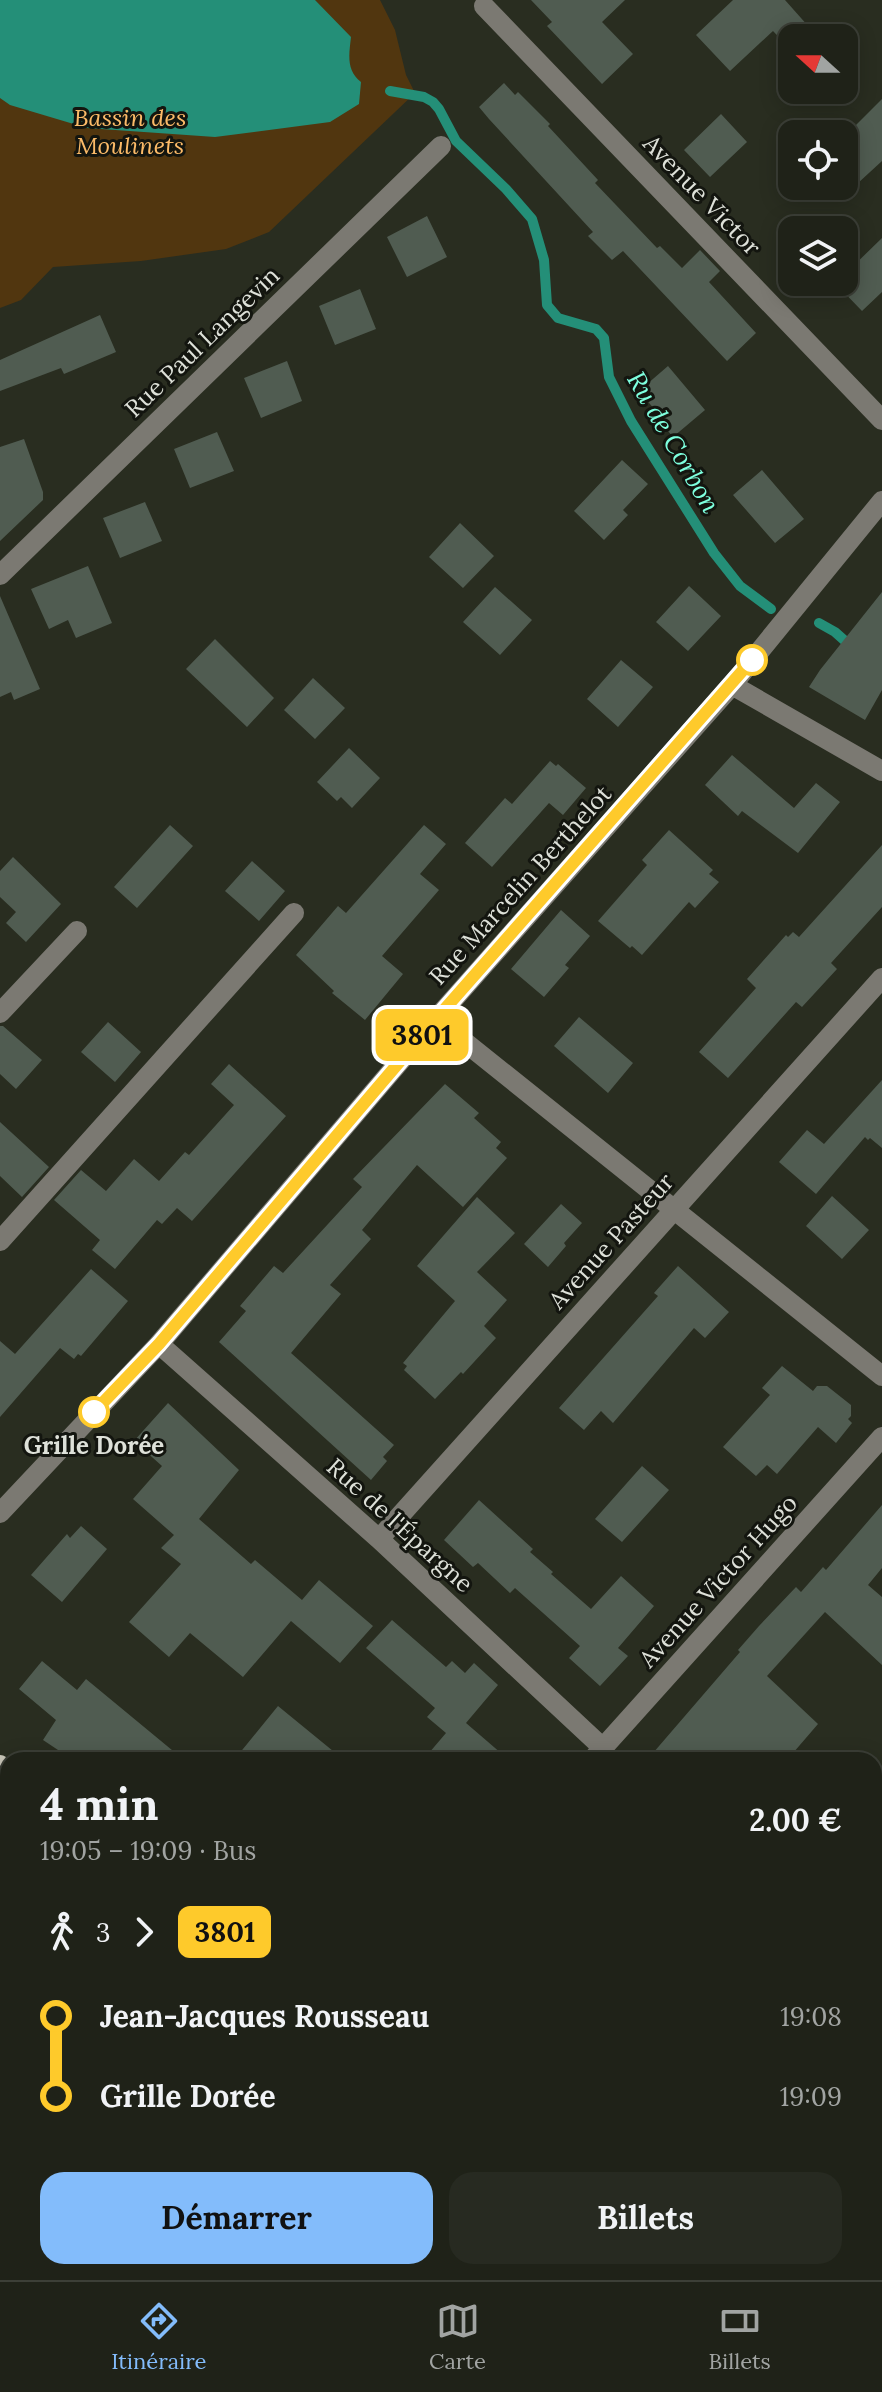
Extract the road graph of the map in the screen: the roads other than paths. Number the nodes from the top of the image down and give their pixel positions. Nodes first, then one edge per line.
1 (484, 6) dead end
2 (441, 146) dead end
3 (882, 420) edge
4 (881, 505) edge
5 (0, 575) edge
6 (732, 685) junction
7 (882, 771) edge
8 (294, 913) dead end
9 (77, 931) dead end
10 (882, 978) edge
11 (0, 1013) edge
12 (436, 1019) junction
13 (675, 1210) junction
14 (0, 1241) edge
15 (159, 1344) junction
16 (882, 1376) edge
17 (882, 1437) edge
18 (0, 1513) edge
19 (379, 1539) junction
20 (596, 1752) edge
21 (600, 1752) edge

1 - 3 street, Avenue Victor
2 - 5 street, Rue Paul Langevin
4 - 6 street, Rue Marcelin Berthelot
6 - 7 street
6 - 12 street, Rue Marcelin Berthelot
8 - 14 street
9 - 11 street
10 - 13 street, Avenue Pasteur
12 - 13 street
12 - 15 street, Rue Marcelin Berthelot
13 - 16 street
13 - 19 street, Avenue Pasteur
15 - 18 street, Rue Marcelin Berthelot
15 - 19 street, Rue de l'Épargne
17 - 21 street, Avenue Victor Hugo
19 - 20 street, Rue de l'Épargne

